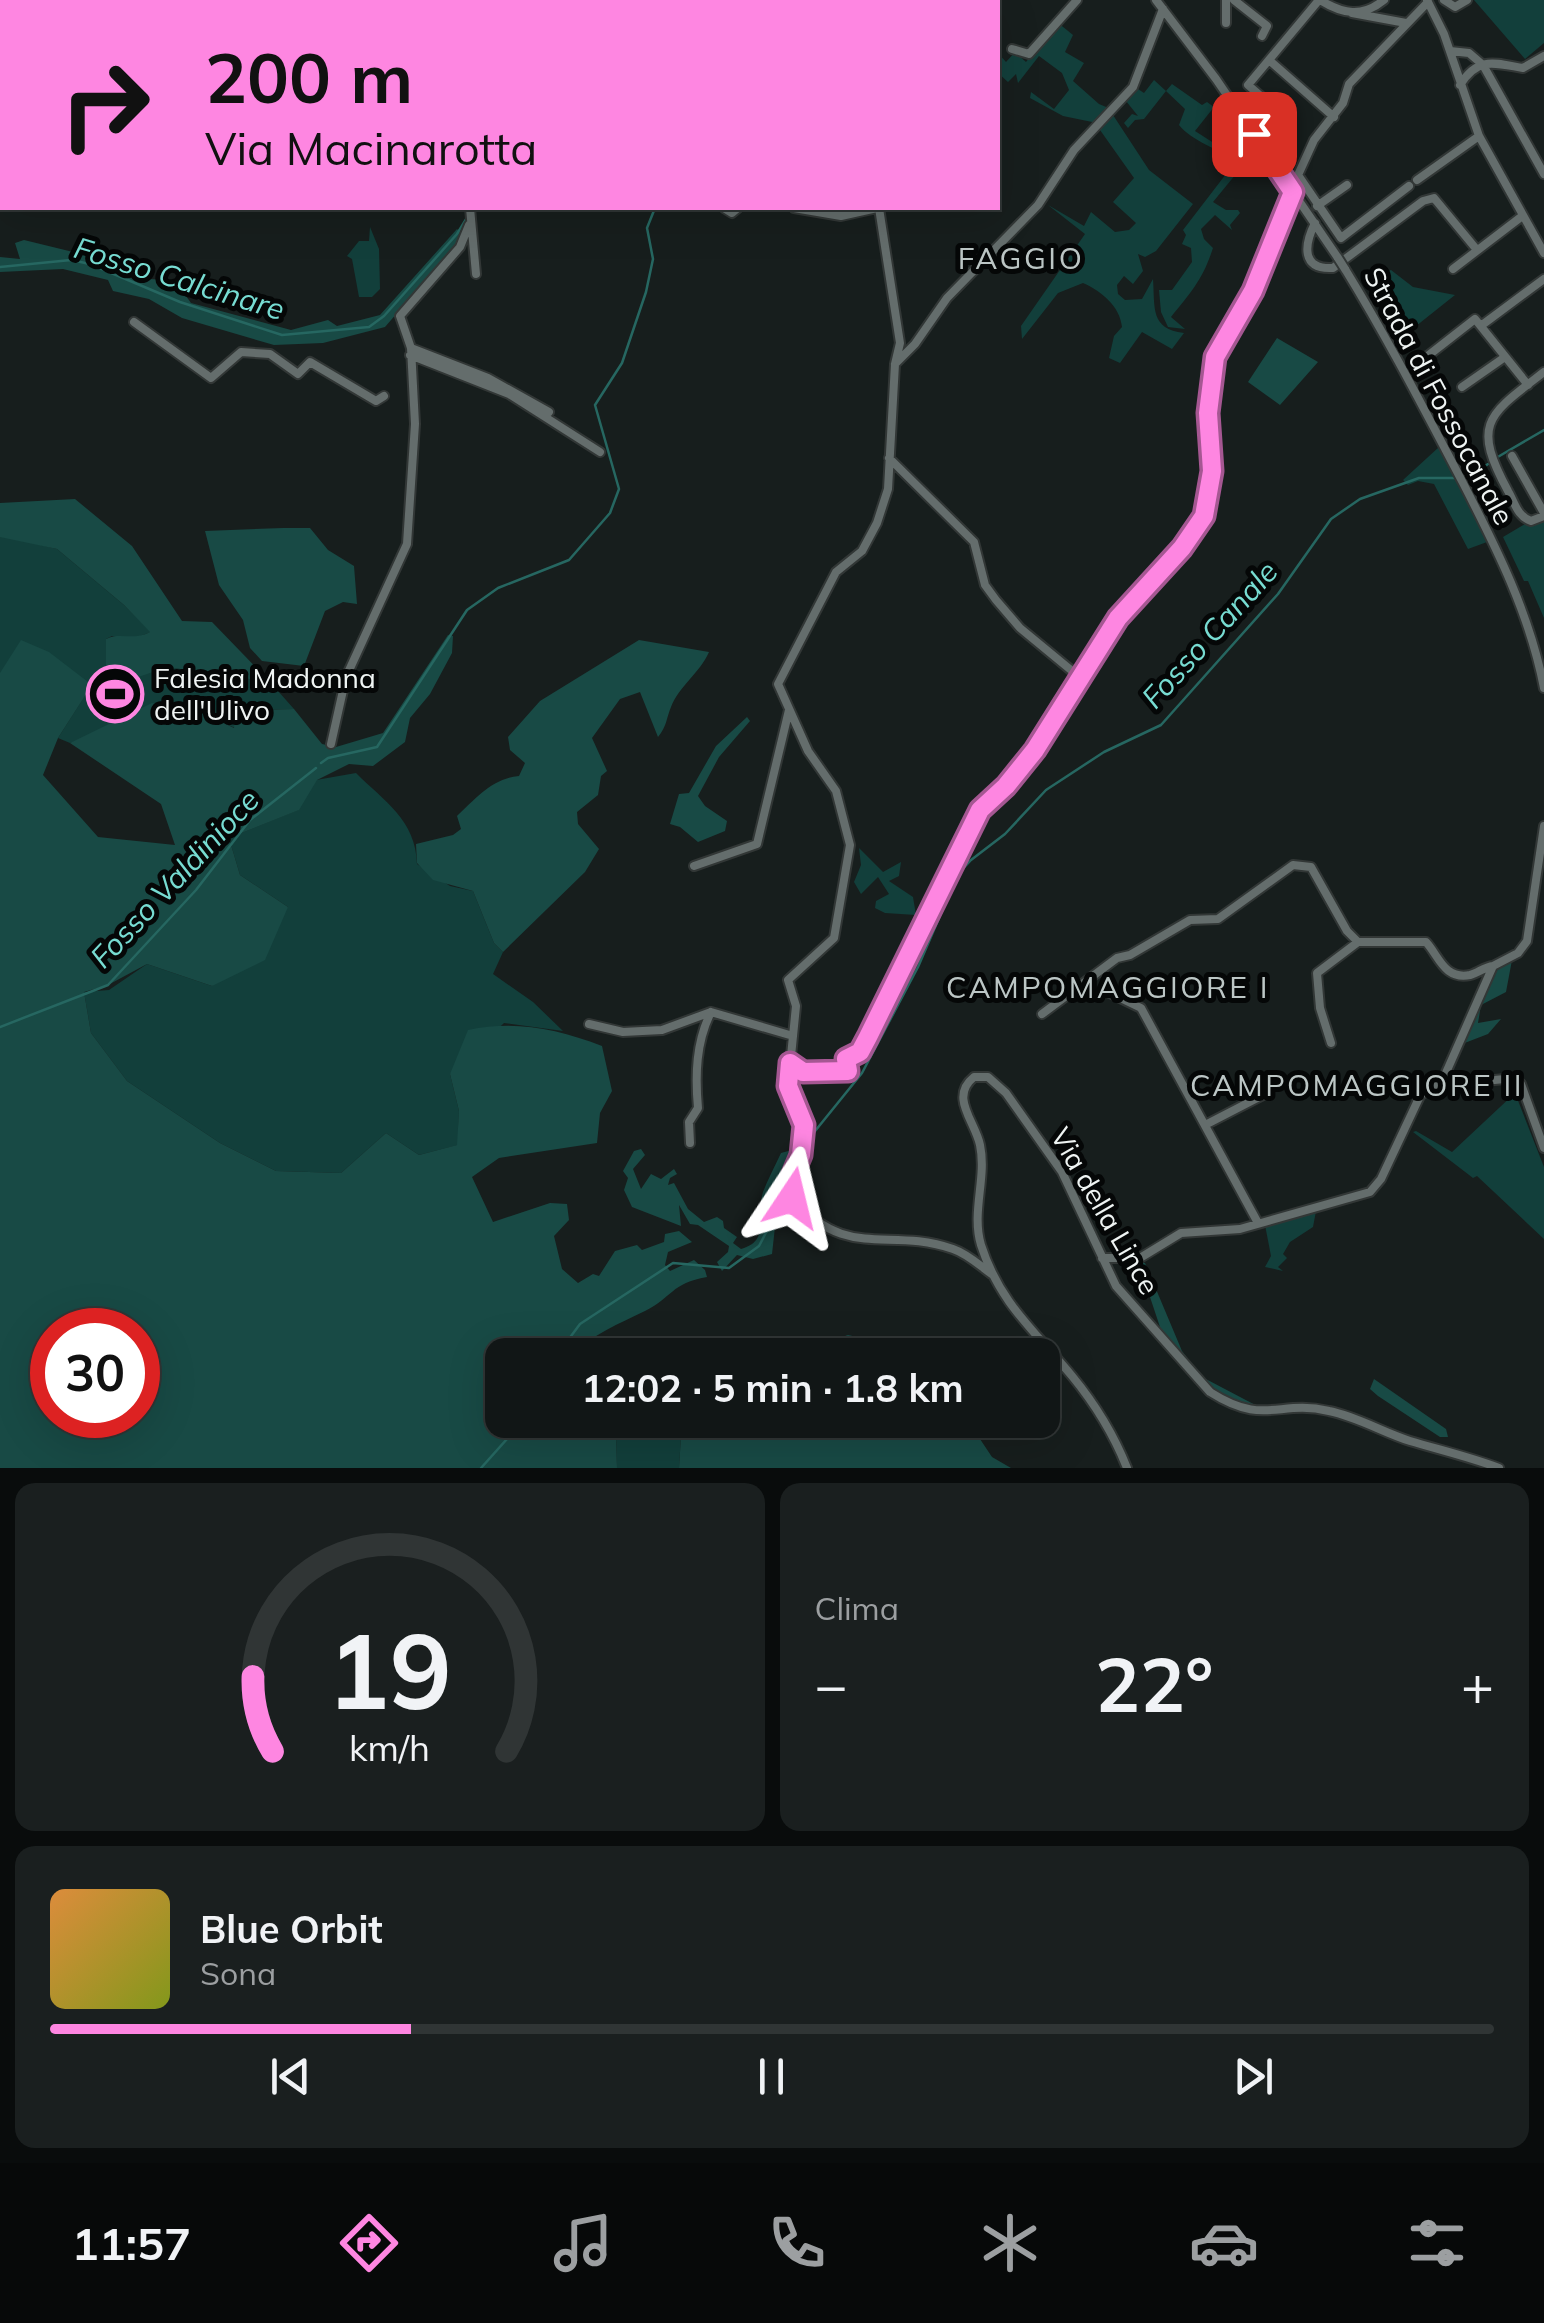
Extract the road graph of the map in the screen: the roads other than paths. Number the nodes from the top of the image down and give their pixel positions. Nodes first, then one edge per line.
1 (1076, 0) edge
2 (1156, 0) edge
3 (1226, 0) edge
4 (1234, 0) edge
5 (1320, 0) edge
6 (1384, 0) edge
7 (1444, 0) edge
8 (1467, 0) edge
9 (1428, 1) edge
10 (1163, 9) junction
11 (1352, 14) junction
12 (1226, 23) dead end
13 (1406, 23) junction
14 (1262, 36) dead end
15 (1012, 49) dead end
16 (1450, 51) junction
17 (1544, 56) edge
18 (1269, 60) junction
19 (1453, 64) junction
20 (1483, 65) junction
21 (1470, 70) junction
22 (1460, 85) junction
23 (1248, 86) junction
24 (1240, 96) dead end
25 (1334, 117) junction
26 (1288, 120) dead end
27 (1479, 136) junction
28 (1544, 174) edge
29 (1347, 185) dead end
30 (1293, 192) junction
31 (1317, 206) junction
32 (470, 210) edge
33 (806, 210) edge
34 (869, 210) edge
35 (878, 210) edge
36 (1521, 216) junction
37 (1314, 223) junction
38 (469, 225) junction
39 (1477, 250) junction
40 (1544, 253) edge
41 (1454, 269) dead end
42 (476, 274) dead end
43 (1544, 279) edge
44 (134, 322) dead end
45 (1482, 325) junction
46 (410, 351) junction
47 (1505, 357) junction
48 (1425, 358) dead end
49 (895, 364) junction
50 (1544, 375) edge
51 (1462, 387) dead end
52 (1529, 387) junction
53 (384, 396) dead end
54 (549, 412) dead end
55 (600, 452) dead end
56 (1512, 456) dead end
57 (890, 458) junction
58 (1544, 514) edge
59 (1082, 680) junction
60 (1544, 688) edge
61 (790, 710) junction
62 (331, 744) dead end
63 (1544, 826) edge
64 (694, 866) dead end
65 (1358, 942) junction
66 (1493, 966) junction
67 (1098, 996) dead end
68 (711, 1012) junction
69 (1042, 1014) dead end
70 (589, 1024) dead end
71 (793, 1036) junction
72 (1331, 1043) dead end
73 (790, 1063) junction
74 (1266, 1081) dead end
75 (1433, 1086) junction
76 (1207, 1124) junction
77 (690, 1143) dead end
78 (1544, 1148) edge
79 (1258, 1223) junction
80 (1102, 1258) junction
81 (992, 1275) junction
82 (1128, 1468) edge
83 (1499, 1468) edge

1 - 15 street
2 - 10 street, Strada di Fossocanale
3 - 12 street
4 - 14 street
5 - 11 street
5 - 18 street
6 - 11 street
7 - 8 street
9 - 13 street
9 - 16 street
10 - 30 street, Strada di Fossocanale
10 - 49 street
11 - 13 street
13 - 25 street
16 - 19 street
16 - 20 street
17 - 20 street
18 - 23 street
18 - 25 street
19 - 21 street
19 - 22 street
20 - 21 street
20 - 28 street
21 - 22 street
22 - 27 street
23 - 24 street
23 - 26 street
25 - 31 street
27 - 31 street
27 - 36 street
29 - 31 street
30 - 37 street, Strada di Fossocanale
30 - 59 street
32 - 38 street
33 - 34 street
35 - 49 street
36 - 39 street
36 - 40 street
37 - 39 street
37 - 60 street, Strada di Fossocanale, bridge
38 - 42 street
38 - 46 street
39 - 41 street
43 - 45 street
44 - 53 street
45 - 47 street
45 - 48 street
46 - 54 street
46 - 55 street
46 - 62 street
47 - 51 street
47 - 52 street
49 - 57 street
50 - 52 street
52 - 58 street
56 - 58 street
57 - 59 street
57 - 61 street
59 - 73 street
61 - 64 street
61 - 71 street
63 - 66 street
65 - 66 street
65 - 69 street
65 - 72 street
66 - 75 street
67 - 76 street
68 - 70 street
68 - 71 street
68 - 77 street
71 - 73 street
73 - 81 street
74 - 76 street
75 - 78 street
75 - 79 street
76 - 79 street
79 - 80 street
80 - 81 street, Via della Lince
80 - 83 street, Via della Lince
81 - 82 street, Via della Lince

